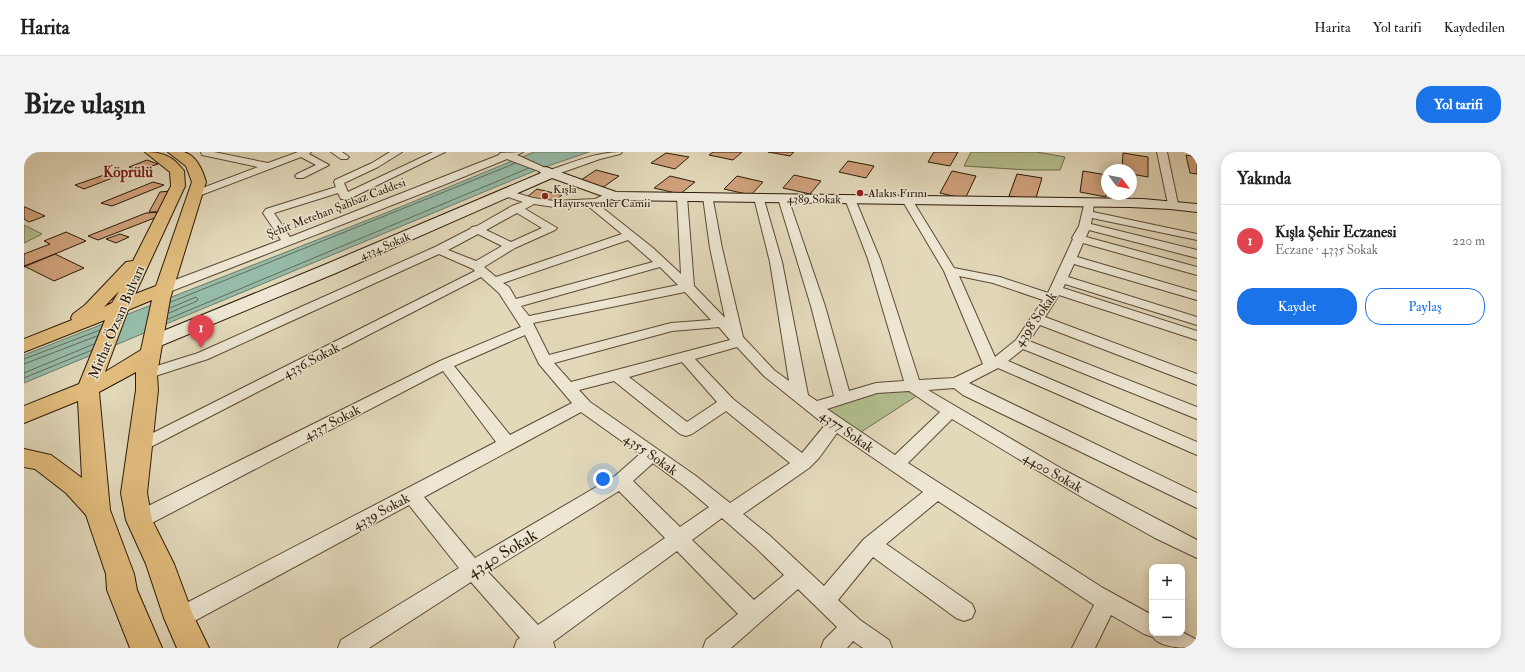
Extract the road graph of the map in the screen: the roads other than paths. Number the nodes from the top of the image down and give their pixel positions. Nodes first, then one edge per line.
1 (151, 152) edge
2 (174, 152) edge
3 (397, 152) edge
4 (440, 152) edge
5 (488, 152) edge
6 (617, 152) edge
7 (1162, 152) edge
8 (206, 153) edge
9 (304, 153) edge
10 (512, 155) edge
11 (188, 161) junction
12 (268, 166) junction
13 (549, 172) junction
14 (300, 176) dead end
15 (342, 189) junction
16 (506, 193) junction
17 (196, 194) junction
18 (612, 195) junction
19 (682, 197) junction
20 (708, 197) junction
21 (759, 198) junction
22 (783, 198) junction
23 (850, 199) junction
24 (907, 200) junction
25 (532, 201) junction
26 (596, 202) junction
27 (1173, 204) junction
28 (516, 208) junction
29 (1197, 208) edge
30 (363, 212) junction
31 (1085, 220) junction
32 (476, 229) junction
33 (630, 235) junction
34 (1197, 237) edge
35 (287, 241) junction
36 (511, 246) junction
37 (440, 250) junction
38 (146, 251) junction
39 (1197, 254) edge
40 (1070, 259) junction
41 (662, 263) junction
42 (950, 271) junction
43 (1197, 271) edge
44 (484, 273) junction
45 (688, 287) junction
46 (1056, 289) junction
47 (162, 294) junction
48 (1197, 296) edge
49 (512, 304) junction
50 (118, 310) junction
51 (1037, 319) junction
52 (1197, 321) edge
53 (722, 323) junction
54 (526, 325) junction
55 (1197, 336) edge
56 (738, 340) junction
57 (1021, 343) junction
58 (30, 344) edge
59 (685, 357) junction
60 (544, 361) junction
61 (147, 364) junction
62 (445, 364) junction
63 (995, 364) junction
64 (617, 375) junction
65 (1197, 380) edge
66 (93, 381) junction
67 (957, 383) junction
68 (913, 386) junction
69 (568, 388) junction
70 (800, 397) junction
71 (843, 399) junction
72 (727, 403) junction
73 (583, 404) junction
74 (814, 408) junction
75 (951, 412) junction
76 (1197, 412) edge
77 (24, 415) edge
78 (835, 424) junction
79 (507, 444) junction
80 (139, 448) junction
81 (1197, 449) edge
82 (652, 454) junction
83 (24, 458) edge
84 (803, 463) junction
85 (896, 464) junction
86 (621, 481) junction
87 (936, 491) junction
88 (411, 495) junction
89 (1197, 501) edge
90 (97, 510) junction
91 (726, 511) junction
92 (139, 520) junction
93 (679, 538) junction
94 (871, 544) junction
95 (1197, 550) edge
96 (473, 570) junction
97 (798, 576) junction
98 (824, 601) junction
99 (1107, 602) junction
100 (964, 612) dead end
101 (754, 615) junction
102 (179, 618) junction
103 (1149, 625) edge
104 (852, 627) junction
105 (1168, 636) edge
106 (1197, 638) edge
107 (536, 645) edge
108 (146, 648) edge
109 (193, 648) edge
110 (349, 648) edge
111 (714, 648) edge
112 (832, 648) edge
113 (881, 648) edge
114 (1083, 648) edge
115 (1190, 648) edge
116 (1194, 648) edge

1 - 38 main road, Mithat Özsan Bulvarı
2 - 11 main road
3 - 15 street
4 - 15 street
5 - 10 street
6 - 13 street, 4334 Sokak
7 - 27 street
8 - 11 street
8 - 12 street
9 - 12 street
9 - 14 street
10 - 13 street
10 - 30 street, Şehit Metehan Şahbaz Caddesi
11 - 17 main road
12 - 17 street
13 - 16 main road, 4334 Sokak
13 - 18 main road, 4389 Sokak
15 - 30 street
15 - 35 street
16 - 25 street
16 - 61 main road, 4334 Sokak
17 - 47 main road
18 - 19 main road, 4389 Sokak
18 - 26 street
19 - 20 main road, 4389 Sokak
19 - 45 street
20 - 21 main road, 4389 Sokak
20 - 56 street
21 - 22 main road, 4389 Sokak
21 - 70 street
22 - 23 main road, 4389 Sokak
22 - 71 street
23 - 24 main road, 4389 Sokak
23 - 68 street
24 - 31 main road, 4389 Sokak
24 - 42 street
25 - 26 street
25 - 28 street
26 - 33 street, 4377 Sokak
27 - 29 main road, 4389 Sokak
27 - 31 main road, 4389 Sokak
28 - 32 street
28 - 36 street
30 - 35 street, Şehit Metehan Şahbaz Caddesi
31 - 34 street
31 - 39 street
31 - 40 street, 4398 Sokak
31 - 43 street
32 - 36 street
32 - 37 street
33 - 41 street, 4377 Sokak
33 - 44 street
35 - 47 street, Şehit Metehan Şahbaz Caddesi
36 - 44 street
37 - 44 street, 4355 Sokak
37 - 61 street
38 - 50 main road, Mithat Özsan Bulvarı
38 - 58 main road
40 - 46 street, 4398 Sokak
40 - 48 street
41 - 45 street, 4377 Sokak
41 - 49 street
42 - 46 street
42 - 63 street
44 - 49 street, 4355 Sokak
44 - 80 street, 4336 Sokak
45 - 53 street, 4377 Sokak
45 - 54 street, 4337 Sokak
46 - 51 street, 4398 Sokak
46 - 52 street
46 - 55 street
47 - 50 main road
47 - 61 main road
49 - 54 street, 4355 Sokak
50 - 58 main road
50 - 66 main road, Mithat Özsan Bulvarı
51 - 57 street, 4398 Sokak
51 - 65 street
53 - 56 street, 4377 Sokak
53 - 60 street
54 - 60 street, 4355 Sokak
54 - 62 street, 4337 Sokak
56 - 59 street
56 - 70 street, 4377 Sokak
57 - 63 street, 4398 Sokak
57 - 76 street
59 - 64 street
59 - 72 street
60 - 69 street, 4355 Sokak
61 - 66 main road
61 - 66 main road
61 - 80 main road
62 - 79 street
62 - 92 street, 4337 Sokak
63 - 67 street, 4398 Sokak
63 - 81 street
64 - 69 street
64 - 72 street
66 - 77 main road
66 - 90 main road, Mithat Özsan Bulvarı
67 - 68 street, 4398 Sokak
67 - 89 street
68 - 71 street, 4398 Sokak
68 - 75 street, 4400 Sokak
69 - 73 street, 4355 Sokak
70 - 74 street, 4377 Sokak
71 - 74 street, 4398 Sokak
72 - 84 street
73 - 79 street, 4339 Sokak
73 - 82 street, 4355 Sokak
74 - 78 street, 4377 Sokak
75 - 85 street
75 - 95 street, 4400 Sokak
78 - 84 street
78 - 85 street, 4377 Sokak
79 - 88 street, 4339 Sokak
80 - 92 main road
82 - 86 street, 4340 Sokak
82 - 91 street, 4355 Sokak
83 - 90 main road
84 - 91 street
85 - 87 street, 4377 Sokak
86 - 93 street
86 - 96 street, 4340 Sokak
87 - 94 street
87 - 99 street, 4377 Sokak
88 - 96 street
88 - 102 street, 4339 Sokak
90 - 108 main road, Mithat Özsan Bulvarı
91 - 93 street
91 - 97 street, 4355 Sokak
92 - 102 main road
93 - 101 street
93 - 107 street
94 - 98 street
94 - 100 street
96 - 107 street
96 - 110 street, 4340 Sokak
97 - 98 street, 4355 Sokak
97 - 101 street
98 - 104 street, 4355 Sokak
99 - 103 street, 4377 Sokak
99 - 114 street
101 - 111 street
102 - 109 main road
104 - 112 street
104 - 113 street, 4355 Sokak
105 - 115 street
106 - 116 street

